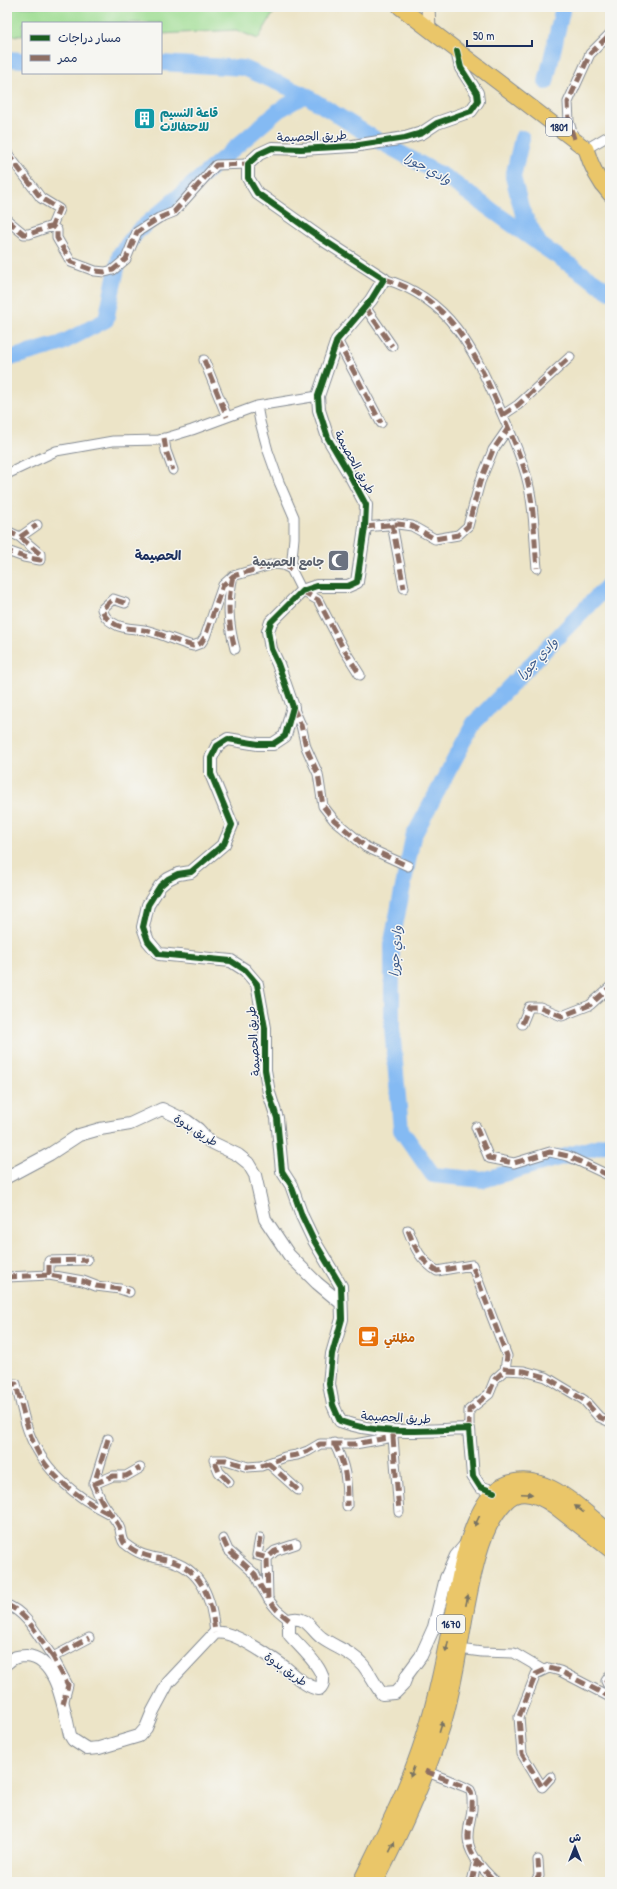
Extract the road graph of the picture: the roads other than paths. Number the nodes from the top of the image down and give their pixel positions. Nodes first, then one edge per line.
1 (400, 7) edge
2 (428, 7) edge
3 (429, 28) junction
4 (610, 34) edge
5 (457, 51) junction
6 (610, 135) edge
7 (580, 144) junction
8 (7, 153) edge
9 (248, 164) junction
10 (610, 194) edge
11 (7, 220) edge
12 (52, 226) junction
13 (384, 278) junction
14 (365, 307) junction
15 (337, 340) junction
16 (392, 346) dead end
17 (570, 357) dead end
18 (204, 360) dead end
19 (318, 396) junction
20 (257, 406) junction
21 (503, 415) junction
22 (228, 417) junction
23 (381, 423) dead end
24 (509, 427) junction
25 (164, 438) junction
26 (173, 470) dead end
27 (7, 474) edge
28 (392, 524) junction
29 (37, 525) dead end
30 (365, 527) junction
31 (7, 531) edge
32 (20, 537) junction
33 (7, 551) edge
34 (537, 568) dead end
35 (291, 569) junction
36 (233, 576) junction
37 (404, 588) dead end
38 (302, 591) junction
39 (125, 602) dead end
40 (235, 649) dead end
41 (360, 675) dead end
42 (293, 707) junction
43 (408, 866) dead end
44 (610, 987) edge
45 (522, 1024) dead end
46 (476, 1127) dead end
47 (610, 1176) edge
48 (7, 1177) edge
49 (408, 1230) dead end
50 (87, 1260) dead end
51 (49, 1275) junction
52 (7, 1277) edge
53 (129, 1292) dead end
54 (342, 1303) junction
55 (505, 1370) junction
56 (7, 1384) edge
57 (610, 1422) edge
58 (469, 1429) junction
59 (394, 1433) junction
60 (108, 1439) dead end
61 (334, 1443) junction
62 (268, 1463) junction
63 (140, 1468) dead end
64 (229, 1482) dead end
65 (94, 1484) junction
66 (298, 1490) dead end
67 (500, 1496) junction
68 (347, 1506) dead end
69 (399, 1512) dead end
70 (110, 1514) junction
71 (610, 1533) edge
72 (260, 1538) dead end
73 (223, 1539) dead end
74 (467, 1543) junction
75 (296, 1544) dead end
76 (610, 1549) edge
77 (267, 1558) junction
78 (268, 1599) junction
79 (7, 1605) edge
80 (289, 1620) junction
81 (215, 1632) junction
82 (89, 1638) dead end
83 (459, 1649) junction
84 (53, 1657) junction
85 (7, 1663) edge
86 (543, 1670) junction
87 (610, 1675) edge
88 (610, 1689) edge
89 (610, 1697) edge
90 (63, 1704) junction
91 (425, 1771) junction
92 (551, 1776) dead end
93 (477, 1860) junction
94 (538, 1860) dead end
95 (360, 1882) edge
96 (375, 1882) edge
97 (472, 1882) edge
98 (496, 1882) edge
99 (535, 1882) edge

1 - 3 main road, 1801
2 - 3 main road
3 - 5 main road, 1801
4 - 7 street
5 - 7 main road, 1801
5 - 9 street, طريق الحصيمة
6 - 7 street
7 - 10 main road
8 - 12 street
9 - 12 street
9 - 13 street
11 - 12 street
13 - 14 street, طريق الحصيمة
13 - 21 street
14 - 15 street, طريق الحصيمة
14 - 16 street
15 - 19 street, طريق الحصيمة
15 - 23 street
17 - 21 street
18 - 22 street
19 - 20 street
19 - 30 street, طريق الحصيمة
20 - 22 street
20 - 35 street
21 - 24 street
22 - 25 street
24 - 28 street
24 - 34 street
25 - 26 street
25 - 27 street
28 - 30 street
28 - 37 street
29 - 32 street
30 - 38 street, طريق الحصيمة
31 - 32 street
32 - 33 street
35 - 36 street
35 - 38 street
36 - 39 street
36 - 40 street
38 - 41 street
38 - 42 street
42 - 43 street
42 - 54 street, طريق الحصيمة
44 - 45 street
46 - 47 street
48 - 54 street, طريق بدوة
49 - 55 street
50 - 51 street
51 - 52 street
51 - 53 street
54 - 59 street, طريق الحصيمة
55 - 57 street
55 - 58 street
56 - 70 street
58 - 59 street, طريق الحصيمة
58 - 67 street
59 - 61 street
59 - 69 street
60 - 65 street
61 - 62 street
61 - 68 street
62 - 64 street
62 - 66 street
63 - 65 street
65 - 70 street
71 -> 67 highway, 1670
67 -> 74 highway, 1670
67 -> 76 highway
83 -> 67 highway, 1670
70 - 81 street
72 - 77 street
73 - 78 street
74 - 80 street
74 -> 95 highway, 1670
75 - 77 street
77 - 78 street
78 - 80 street
79 - 84 street
80 - 81 street, طريق بدوة
81 - 90 street
82 - 84 street
83 - 86 street
91 -> 83 highway, 1670
84 - 90 street
85 - 90 street
86 - 89 street
86 - 92 street
87 - 88 street
91 - 93 street
96 -> 91 highway, 1670
93 - 97 street
93 - 98 street
94 - 99 street

